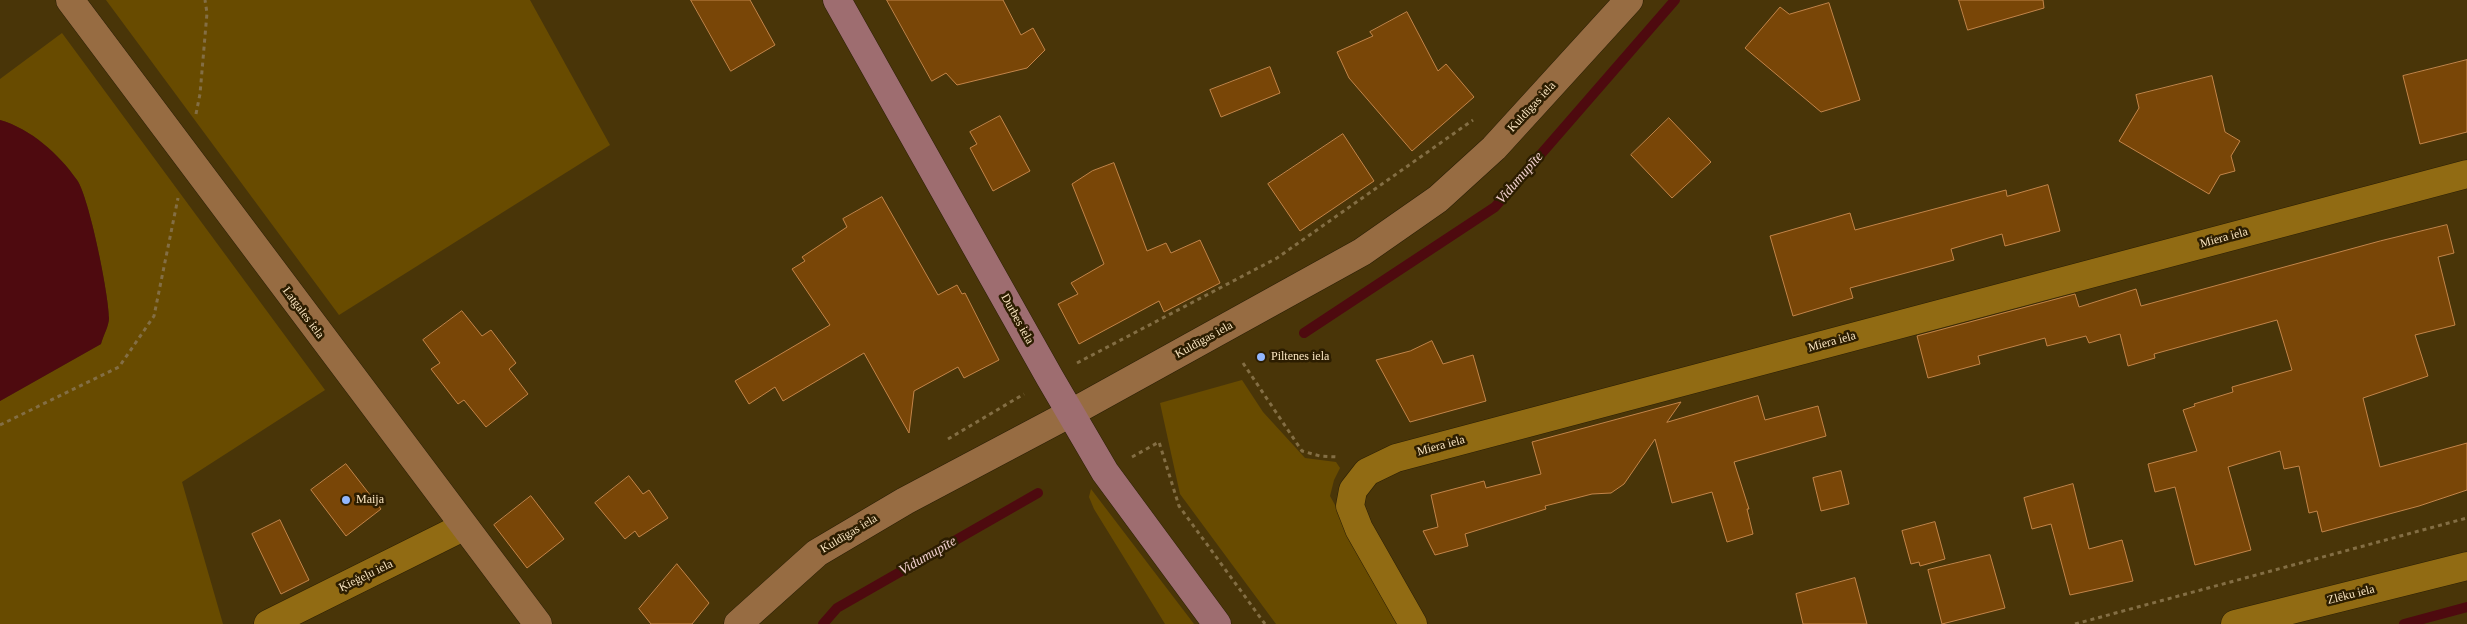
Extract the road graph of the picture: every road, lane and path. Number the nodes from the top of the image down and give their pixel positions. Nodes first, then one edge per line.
1 (70, 0) edge
2 (205, 0) edge
3 (837, 0) edge
4 (1629, 0) edge
5 (1474, 120) dead end
6 (187, 157) junction
7 (2467, 174) edge
8 (1243, 363) dead end
9 (1050, 378) junction
10 (1072, 413) junction
11 (0, 425) edge
12 (1345, 457) dead end
13 (1105, 472) junction
14 (2467, 518) edge
15 (463, 527) junction
16 (2467, 566) edge
17 (268, 624) edge
18 (538, 624) edge
19 (738, 624) edge
20 (1217, 624) edge
21 (1265, 624) edge
22 (1413, 624) edge
23 (2075, 624) edge
24 (2235, 624) edge

1 - 6 street, Latgales iela
2 - 6 path
3 - 9 main road, Durbes iela
4 - 10 street, Kuldīgas iela
5 - 9 path
6 - 11 path
6 - 15 street, Latgales iela
7 - 22 street, Miera iela
8 - 12 path
9 - 10 main road, Durbes iela
10 - 13 main road, Durbes iela
10 - 19 street, Kuldīgas iela
13 - 20 main road, Durbes iela
13 - 21 path
14 - 23 path
15 - 17 street, Ķieģeļu iela
15 - 18 street, Latgales iela
16 - 24 street, Zlēku iela

